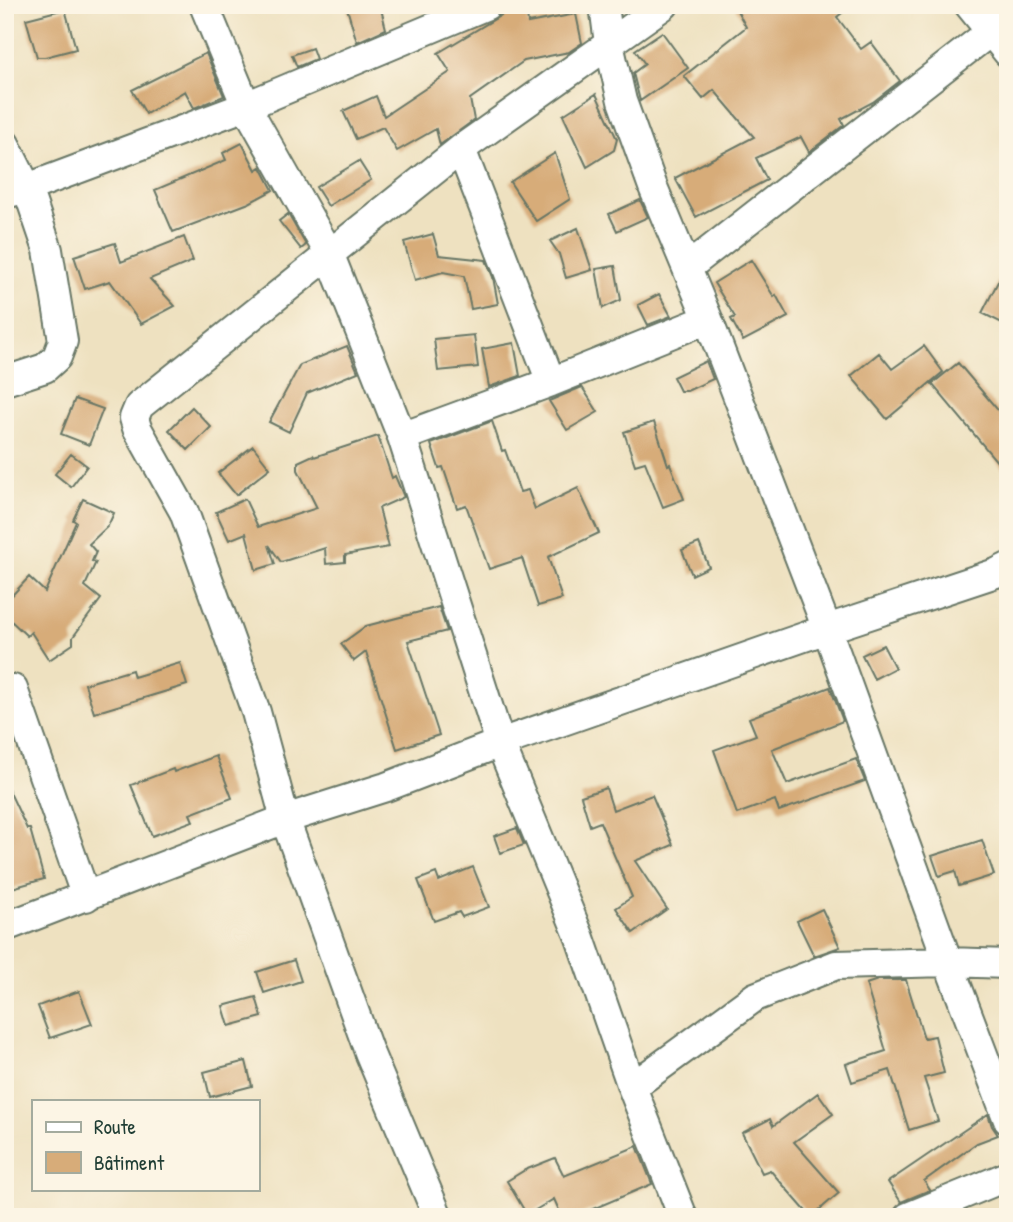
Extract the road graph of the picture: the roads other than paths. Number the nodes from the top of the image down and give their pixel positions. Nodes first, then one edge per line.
1 (204, 5) edge
2 (487, 5) edge
3 (604, 5) edge
4 (664, 5) edge
5 (969, 5) edge
6 (999, 25) edge
7 (609, 44) junction
8 (1008, 53) edge
9 (246, 106) junction
10 (5, 144) edge
11 (461, 149) junction
12 (16, 191) edge
13 (329, 253) junction
14 (687, 268) junction
15 (708, 319) junction
16 (5, 381) edge
17 (551, 382) junction
18 (402, 437) junction
19 (1008, 567) edge
20 (827, 629) junction
21 (13, 689) dead end
22 (500, 743) junction
23 (285, 819) junction
24 (86, 897) junction
25 (5, 928) edge
26 (948, 962) junction
27 (1008, 964) edge
28 (632, 1087) junction
29 (1008, 1120) edge
30 (1008, 1176) edge
31 (438, 1217) edge
32 (683, 1217) edge
33 (908, 1217) edge

1 - 9 street
2 - 9 street
3 - 7 street
4 - 7 street
5 - 6 street
6 - 8 street
6 - 14 street
7 - 11 street
7 - 14 street
9 - 12 street
9 - 13 street
10 - 12 street
11 - 13 street
11 - 17 street
12 - 16 street
13 - 18 street
13 - 23 street
14 - 15 street
15 - 17 street
15 - 20 street
17 - 18 street
18 - 22 street
19 - 20 street
20 - 22 street
20 - 26 street
21 - 24 street
22 - 23 street
22 - 28 street
23 - 24 street
23 - 31 street
24 - 25 street
26 - 27 street
26 - 28 street
26 - 29 street
28 - 32 street
30 - 33 street

